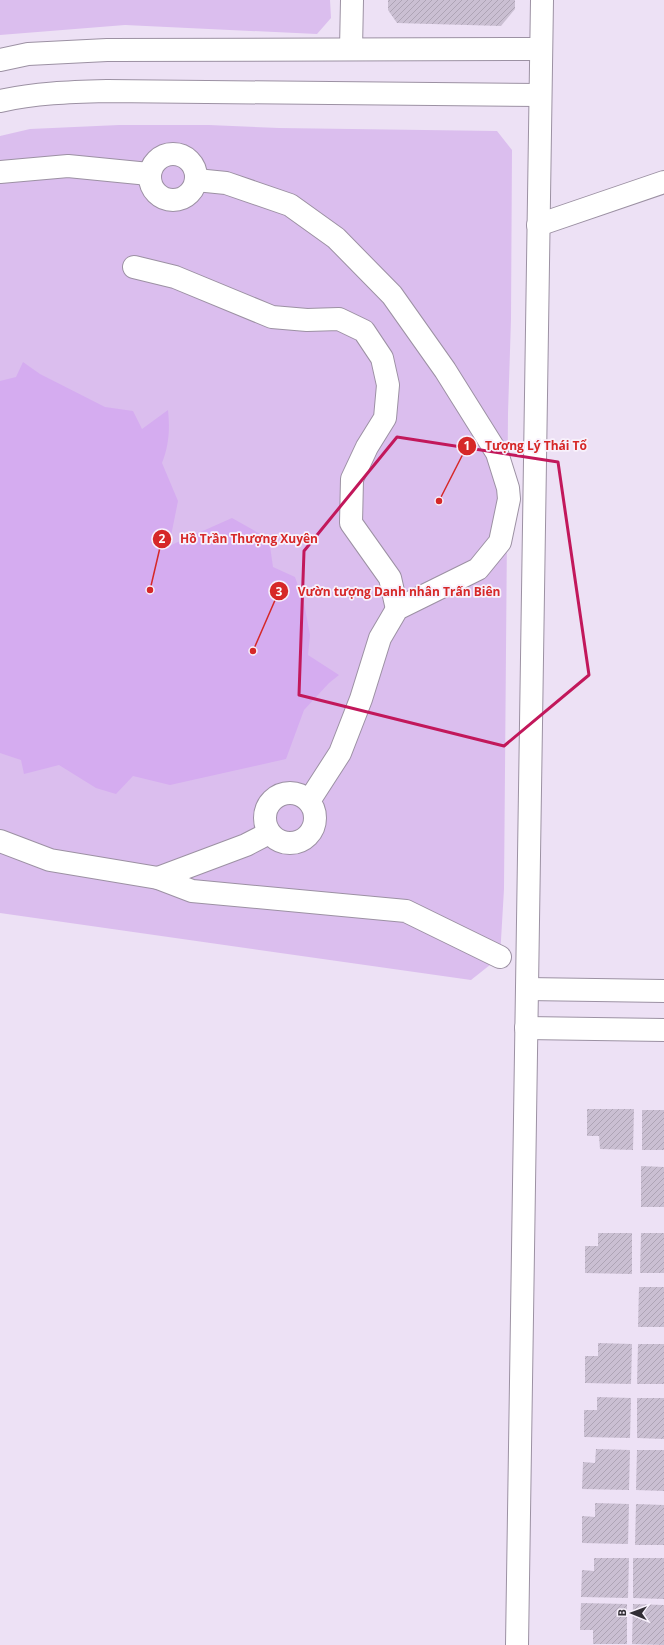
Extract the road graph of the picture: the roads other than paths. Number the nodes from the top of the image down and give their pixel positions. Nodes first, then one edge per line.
1 (352, 0) edge
2 (542, 0) edge
3 (351, 49) junction
4 (541, 49) junction
5 (0, 60) edge
6 (540, 95) junction
7 (0, 101) edge
8 (0, 172) edge
9 (149, 174) junction
10 (196, 180) junction
11 (664, 182) edge
12 (538, 225) junction
13 (134, 267) dead end
14 (396, 609) junction
15 (309, 801) junction
16 (270, 834) junction
17 (0, 841) edge
18 (158, 878) junction
19 (500, 957) dead end
20 (527, 989) junction
21 (664, 991) edge
22 (526, 1028) junction
23 (664, 1030) edge
24 (517, 1645) edge

1 - 3 street
2 - 4 street
3 - 4 street
3 - 5 street
4 - 6 street
6 - 7 street
6 - 12 street
8 - 9 street
9 - 10 street
9 - 10 street
10 - 14 street
11 - 12 street
12 - 20 street
13 - 14 street
14 - 15 street
15 - 16 street
15 - 16 street
16 - 18 street
17 - 18 street
18 - 19 street
20 - 21 street
20 - 22 street
22 - 23 street
22 - 24 street

